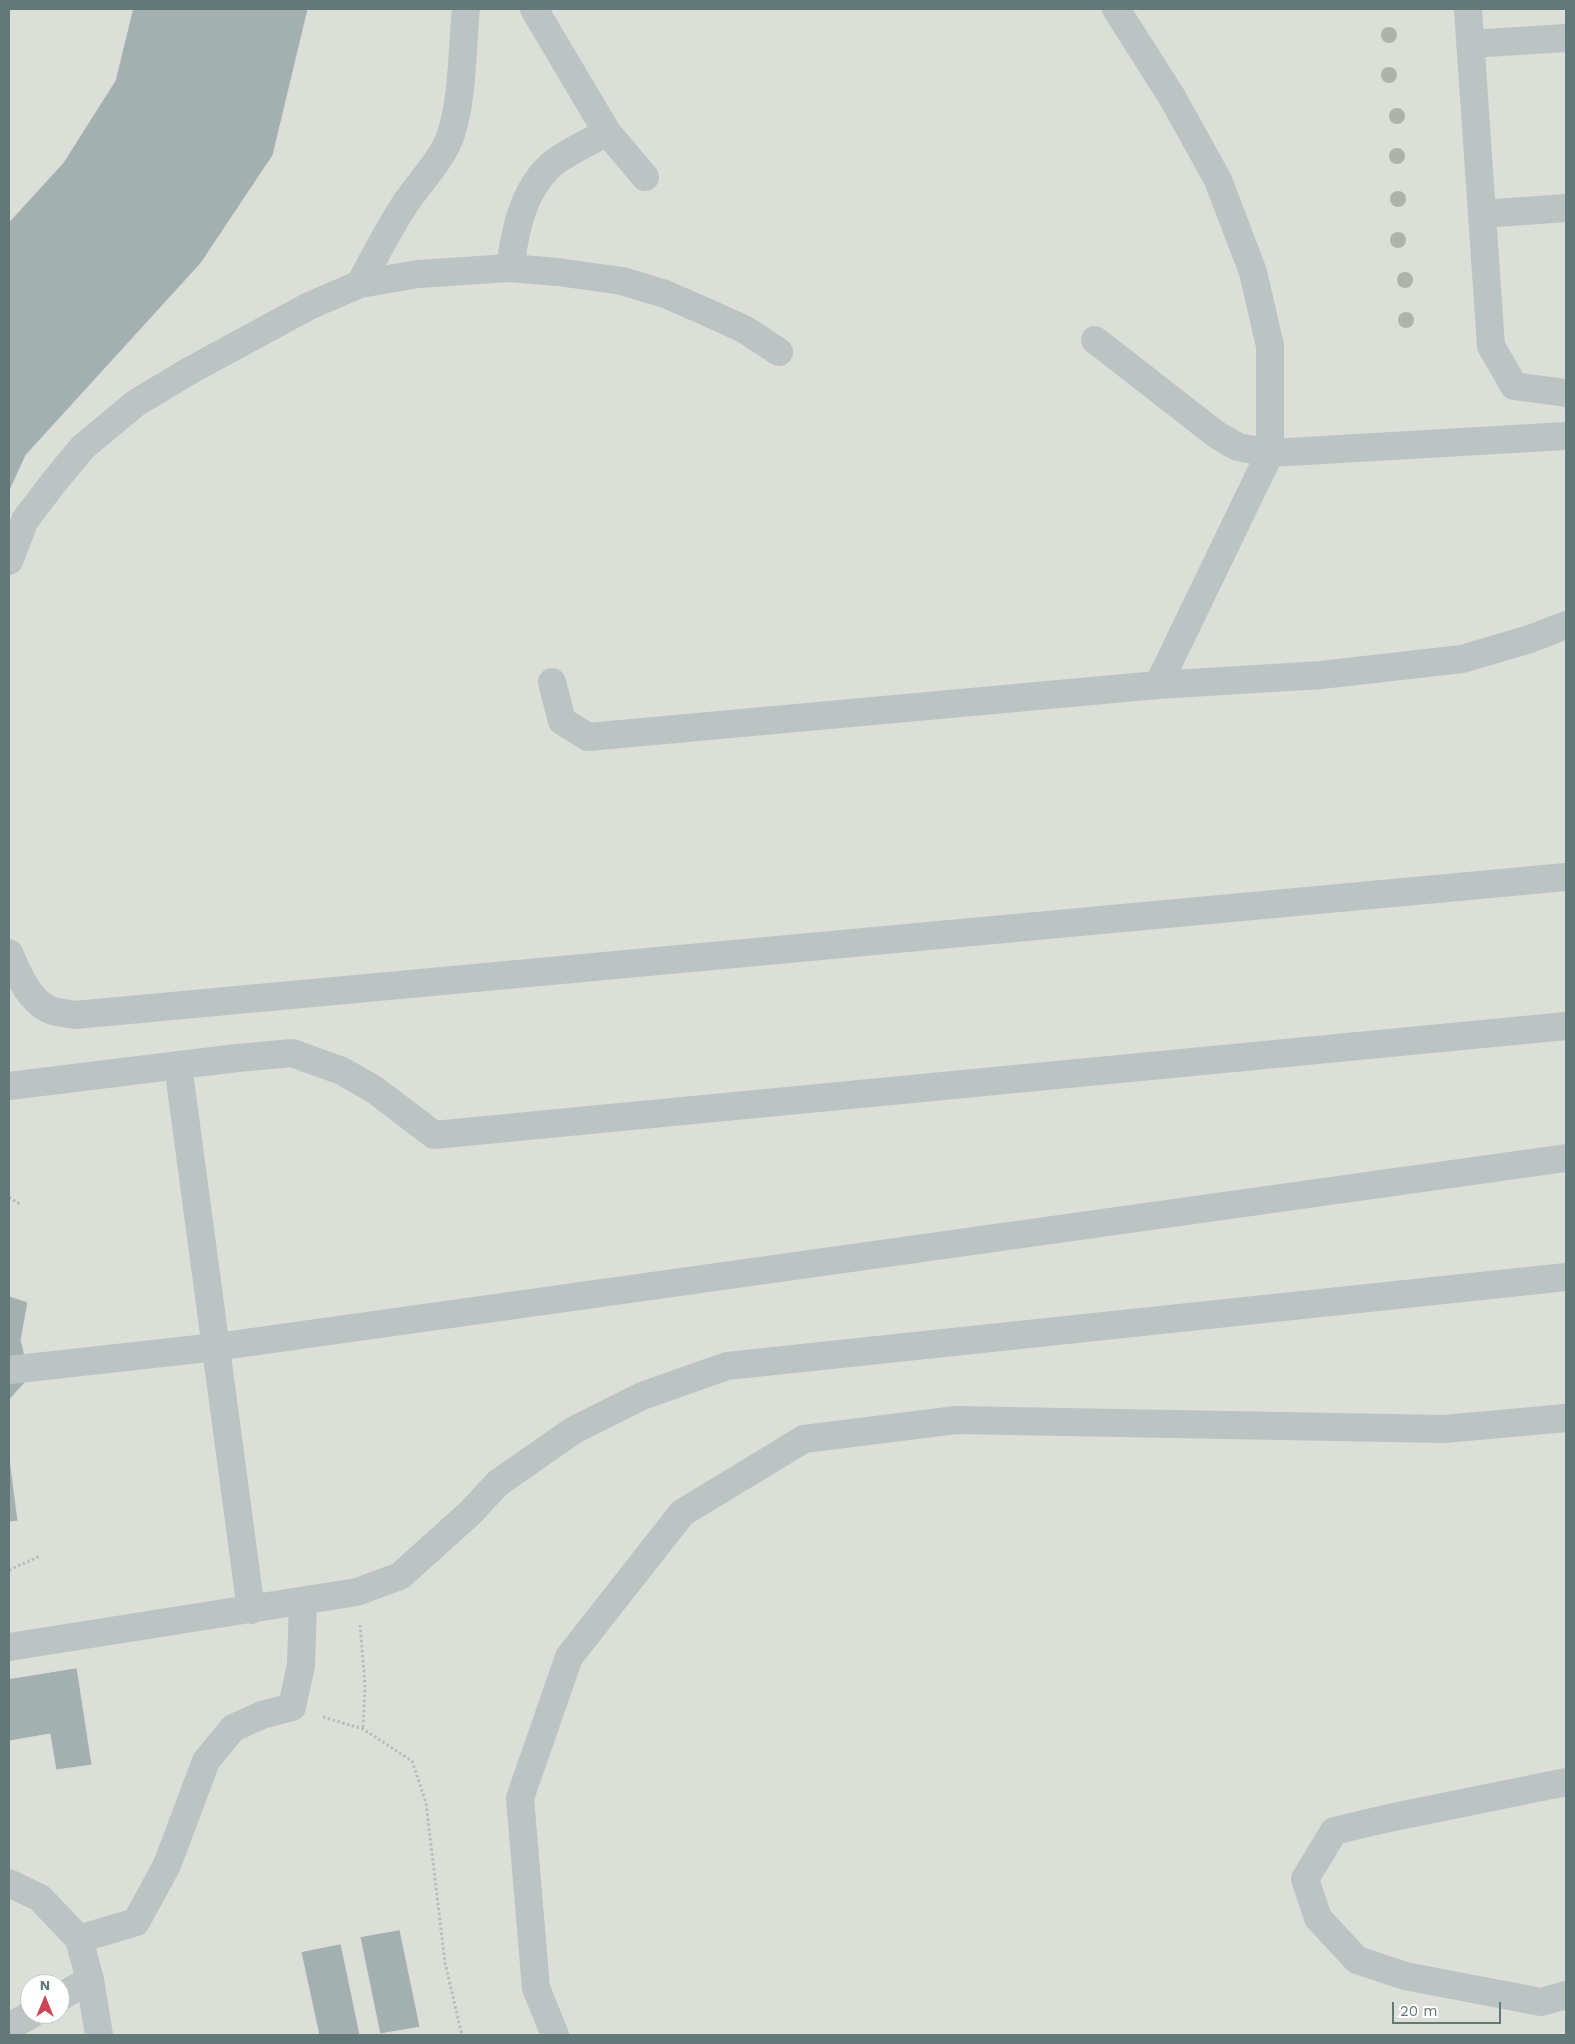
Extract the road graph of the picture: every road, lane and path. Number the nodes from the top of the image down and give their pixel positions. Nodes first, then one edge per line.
1 (466, 9) edge
2 (534, 9) edge
3 (1116, 9) edge
4 (1468, 9) edge
5 (1566, 38) edge
6 (1470, 44) junction
7 (607, 132) junction
8 (646, 177) dead end
9 (1566, 208) edge
10 (1483, 214) junction
11 (510, 268) junction
12 (360, 284) junction
13 (1096, 340) dead end
14 (779, 352) dead end
15 (1566, 393) edge
16 (1566, 436) edge
17 (1270, 453) junction
18 (9, 561) edge
19 (1566, 625) edge
20 (552, 682) dead end
21 (1158, 685) junction
22 (1566, 876) edge
23 (9, 953) edge
24 (1566, 1026) edge
25 (178, 1065) junction
26 (9, 1086) edge
27 (1566, 1158) edge
28 (9, 1197) edge
29 (21, 1205) dead end
30 (1566, 1277) edge
31 (216, 1347) junction
32 (9, 1370) edge
33 (1566, 1418) edge
34 (40, 1556) dead end
35 (9, 1570) edge
36 (357, 1592) junction
37 (303, 1601) junction
38 (252, 1610) junction
39 (9, 1647) edge
40 (292, 1707) junction
41 (363, 1729) junction
42 (1566, 1782) edge
43 (9, 1883) edge
44 (78, 1939) junction
45 (90, 1980) junction
46 (70, 1991) edge
47 (1566, 1996) edge
48 (20, 2021) edge
49 (9, 2027) edge
50 (99, 2035) edge
51 (462, 2035) edge
52 (555, 2035) edge

1 - 12 street
2 - 7 street
3 - 17 street
4 - 6 street
5 - 6 street
6 - 10 street
7 - 8 street
7 - 11 street
9 - 10 street
10 - 15 street
11 - 12 street
11 - 14 street
12 - 18 street
13 - 17 street
16 - 17 street
17 - 21 street
19 - 21 street
20 - 21 street
22 - 23 street
24 - 25 street
25 - 26 street
25 - 31 street
27 - 31 street
28 - 29 path
30 - 36 street
31 - 32 street
31 - 38 street
33 - 52 street
34 - 35 path
36 - 37 street
36 - 41 path
37 - 38 street
37 - 40 street
38 - 39 street
40 - 41 path
40 - 44 street
41 - 51 path
42 - 47 street
43 - 44 street
44 - 45 street
45 - 46 street
45 - 50 street
48 - 49 street

